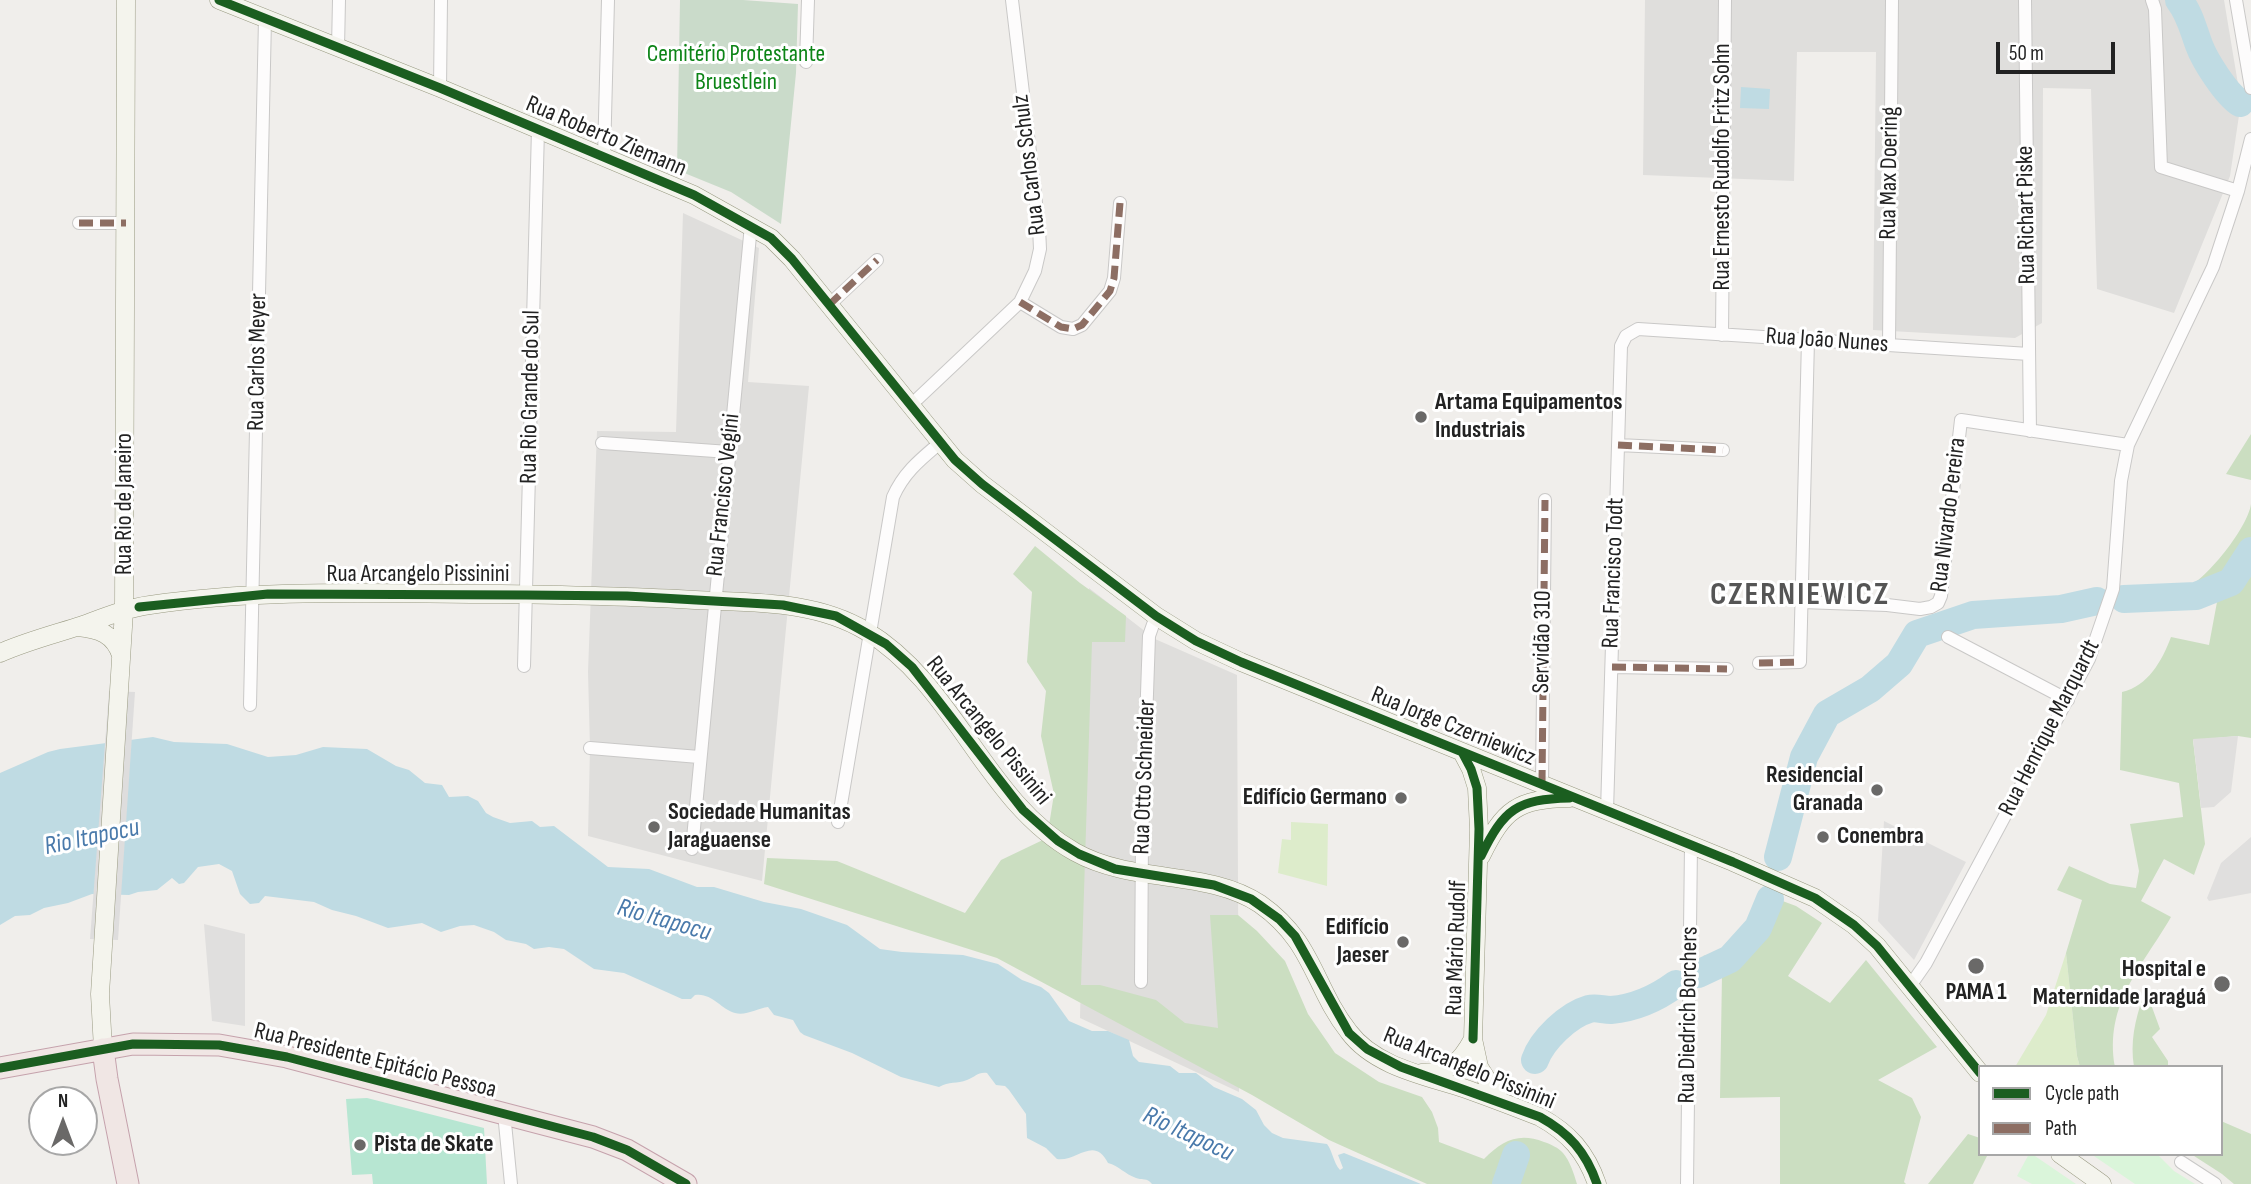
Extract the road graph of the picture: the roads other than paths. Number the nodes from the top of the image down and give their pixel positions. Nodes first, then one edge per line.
1 (126, 0) edge
2 (219, 0) edge
3 (339, 0) edge
4 (441, 0) edge
5 (608, 0) edge
6 (808, 0) edge
7 (1012, 0) edge
8 (1725, 0) edge
9 (1892, 0) edge
10 (2025, 0) edge
11 (2152, 0) edge
12 (2236, 0) edge
13 (265, 19) junction
14 (338, 48) junction
15 (806, 62) dead end
16 (440, 88) junction
17 (2251, 88) edge
18 (538, 129) junction
19 (2251, 139) edge
20 (604, 157) junction
21 (2238, 191) junction
22 (1120, 203) dead end
23 (79, 223) dead end
24 (126, 223) junction
25 (751, 225) junction
26 (877, 260) dead end
27 (1020, 302) junction
28 (829, 305) junction
29 (1722, 335) junction
30 (1626, 336) joint
31 (1808, 340) junction
32 (1889, 345) junction
33 (2029, 354) junction
34 (911, 405) junction
35 (2030, 430) junction
36 (941, 442) junction
37 (602, 443) dead end
38 (1618, 445) junction
39 (2127, 445) junction
40 (1723, 450) dead end
41 (729, 452) junction
42 (1545, 500) dead end
43 (253, 595) junction
44 (526, 595) junction
45 (714, 601) junction
46 (1802, 603) junction
47 (124, 611) junction
48 (1157, 616) junction
49 (75, 627) junction
50 (869, 633) junction
51 (1948, 637) dead end
52 (0, 653) edge
53 (122, 658) junction
54 (1759, 663) dead end
55 (524, 666) dead end
56 (1612, 667) junction
57 (1727, 669) dead end
58 (2068, 700) junction
59 (250, 705) dead end
60 (590, 748) dead end
61 (1462, 752) junction
62 (699, 757) junction
63 (1542, 784) junction
64 (1576, 798) junction
65 (1607, 811) junction
66 (838, 822) dead end
67 (1691, 845) junction
68 (691, 849) dead end
69 (1480, 859) junction
70 (1142, 875) junction
71 (1141, 982) dead end
72 (1910, 986) junction
73 (1473, 1039) junction
74 (103, 1049) junction
75 (0, 1068) edge
76 (1978, 1071) edge
77 (1417, 1073) junction
78 (1501, 1102) junction
79 (504, 1113) junction
80 (2063, 1156) edge
81 (2181, 1163) dead end
82 (128, 1184) edge
83 (511, 1184) edge
84 (685, 1184) edge
85 (1597, 1184) edge
86 (1687, 1184) edge
87 (2102, 1184) edge
88 (2215, 1184) edge

1 - 24 main road, Rua Rio de Janeiro
2 - 13 main road, Rua Roberto Ziemann
3 - 14 street
4 - 16 street
5 - 20 street
6 - 15 street
7 - 27 street, Rua Carlos Schulz
8 - 29 street, Rua Ernesto Rudolfo Fritz Sohn
9 - 32 street, Rua Max Doering
10 - 33 street, Rua Richart Piske
11 - 21 street
12 - 17 street
13 - 14 main road, Rua Roberto Ziemann
13 - 43 street, Rua Carlos Meyer
14 - 16 main road, Rua Roberto Ziemann
16 - 18 main road, Rua Roberto Ziemann
18 - 20 main road, Rua Roberto Ziemann
18 - 44 street, Rua Rio Grande do Sul
19 - 21 street, Rua Henrique Marquardt
20 - 25 main road, Rua Roberto Ziemann
21 - 39 street, Rua Henrique Marquardt
22 - 27 street
23 - 24 street
24 - 47 main road, Rua Rio de Janeiro
25 - 28 main road, Rua Roberto Ziemann
25 - 41 street, Rua Francisco Vegini
26 - 28 street
27 - 34 street, Rua Carlos Schulz
28 - 34 main road, Rua Roberto Ziemann
29 - 30 street, Rua João Nunes
29 - 31 street, Rua João Nunes
30 - 38 street, Rua Francisco Todt
31 - 32 street, Rua João Nunes
31 - 46 street
32 - 33 street, Rua João Nunes
33 - 35 street, Rua Richart Piske
34 - 36 main road, Rua Jorge Czerniewicz
35 - 39 street
35 - 46 street, Rua Nivardo Pereira
36 - 48 main road, Rua Jorge Czerniewicz
36 - 50 street
37 - 41 street
38 - 40 street
38 - 56 street, Rua Francisco Todt
39 - 58 street, Rua Henrique Marquardt
41 - 45 street, Rua Francisco Vegini
42 - 63 street, Servidão 310
43 - 44 main road, Rua Arcangelo Pissinini
43 - 47 main road, Rua Arcangelo Pissinini
43 - 59 street, Rua Carlos Meyer
44 - 45 main road, Rua Arcangelo Pissinini
44 - 55 street, Rua Rio Grande do Sul
45 - 50 main road, Rua Arcangelo Pissinini
45 - 62 street, Rua Francisco Vegini
46 - 54 street
47 - 49 main road, Rua Arcangelo Pissinini
47 - 53 main road, Rua Rio de Janeiro
48 - 61 main road, Rua Jorge Czerniewicz
48 - 70 street, Rua Otto Schneider
49 - 52 main road, Rua Arcangelo Pissinini
49 - 53 main road
50 - 66 street
50 - 70 main road, Rua Arcangelo Pissinini
51 - 58 street
53 - 74 main road, Rua Rio de Janeiro
56 - 57 street
56 - 65 street, Rua Francisco Todt
58 - 72 street, Rua Henrique Marquardt
60 - 62 street
61 - 63 main road, Rua Jorge Czerniewicz
61 - 69 main road, Rua Mário Rudolf
62 - 68 street, Rua Francisco Vegini
63 - 64 main road, Rua Jorge Czerniewicz
64 - 65 main road, Rua Jorge Czerniewicz
64 - 69 main road, Rua Mário Rudolf
65 - 67 main road, Rua Jorge Czerniewicz
67 - 72 main road, Rua Jorge Czerniewicz
67 - 86 street, Rua Diedrich Borchers
69 - 73 main road, Rua Mário Rudolf
70 - 71 street, Rua Otto Schneider
70 - 77 main road, Rua Arcangelo Pissinini
72 - 76 main road, Rua Jorge Czerniewicz
73 - 77 main road, Rua Mário Rudolf
73 - 78 main road, Rua Mário Rudolf
74 - 75 highway, Rua Presidente Epitácio Pessoa
74 - 79 highway, Rua Presidente Epitácio Pessoa
74 - 82 highway
77 - 78 main road, Rua Arcangelo Pissinini
78 - 85 main road, Rua Arcangelo Pissinini
79 - 83 street
79 - 84 highway, Rua Presidente Epitácio Pessoa
80 - 87 main road
81 - 88 street

